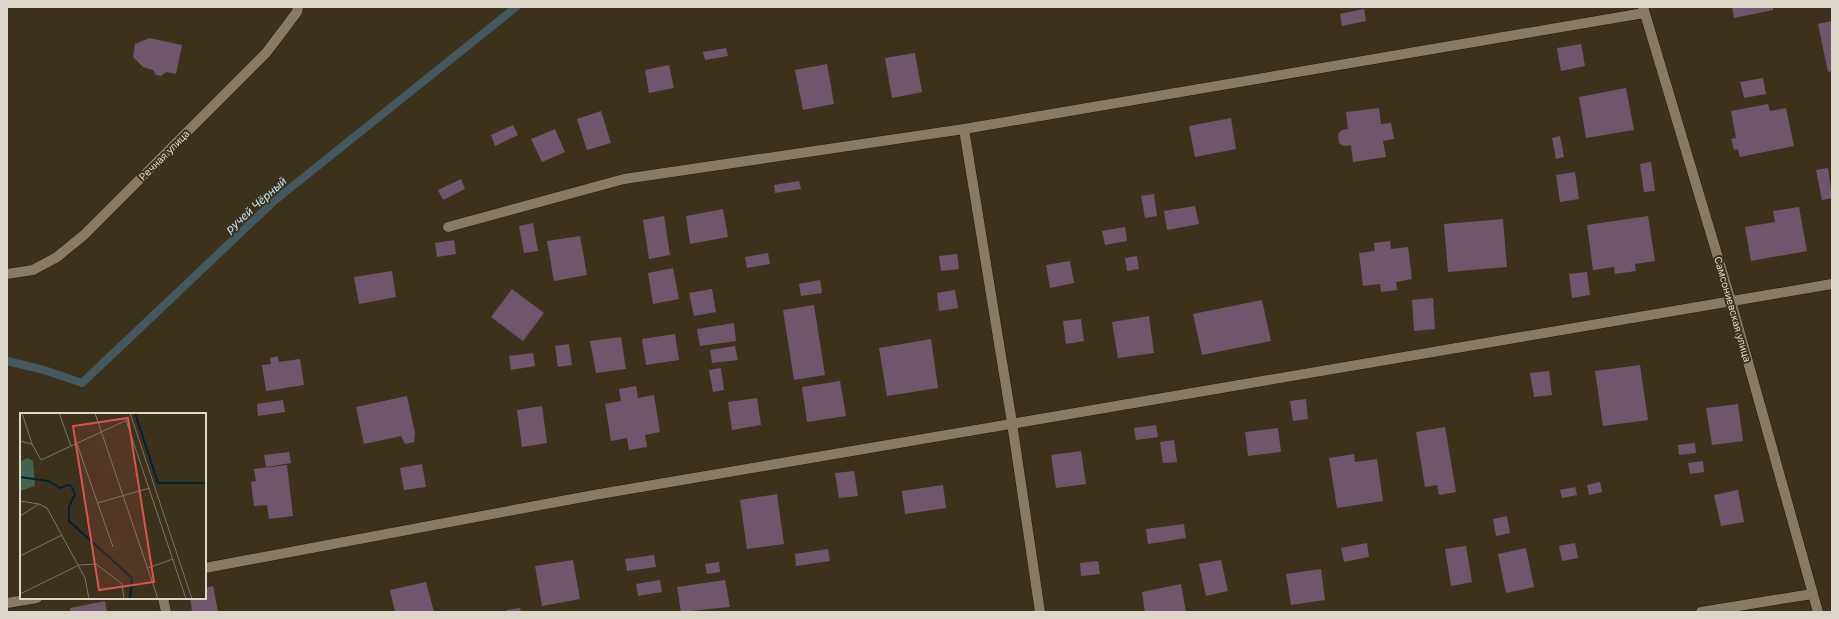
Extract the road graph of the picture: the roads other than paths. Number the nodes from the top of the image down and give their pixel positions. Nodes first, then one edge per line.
1 (298, 7) edge
2 (1643, 10) edge
3 (964, 129) junction
4 (448, 227) dead end
5 (7, 274) edge
6 (1832, 284) edge
7 (1731, 301) junction
8 (1012, 423) junction
9 (206, 568) edge
10 (1812, 594) junction
11 (31, 599) edge
12 (163, 599) edge
13 (7, 603) edge
14 (166, 612) edge
15 (1040, 612) edge
16 (1701, 612) edge
17 (1818, 612) edge

1 - 5 street, Речная улица
2 - 3 street
2 - 7 street, Самсониевская улица
3 - 4 street
3 - 8 street
6 - 7 street
7 - 8 street
7 - 10 street, Самсониевская улица
8 - 9 street
8 - 15 street
10 - 16 street
10 - 17 street, Самсониевская улица
11 - 13 street
12 - 14 street

